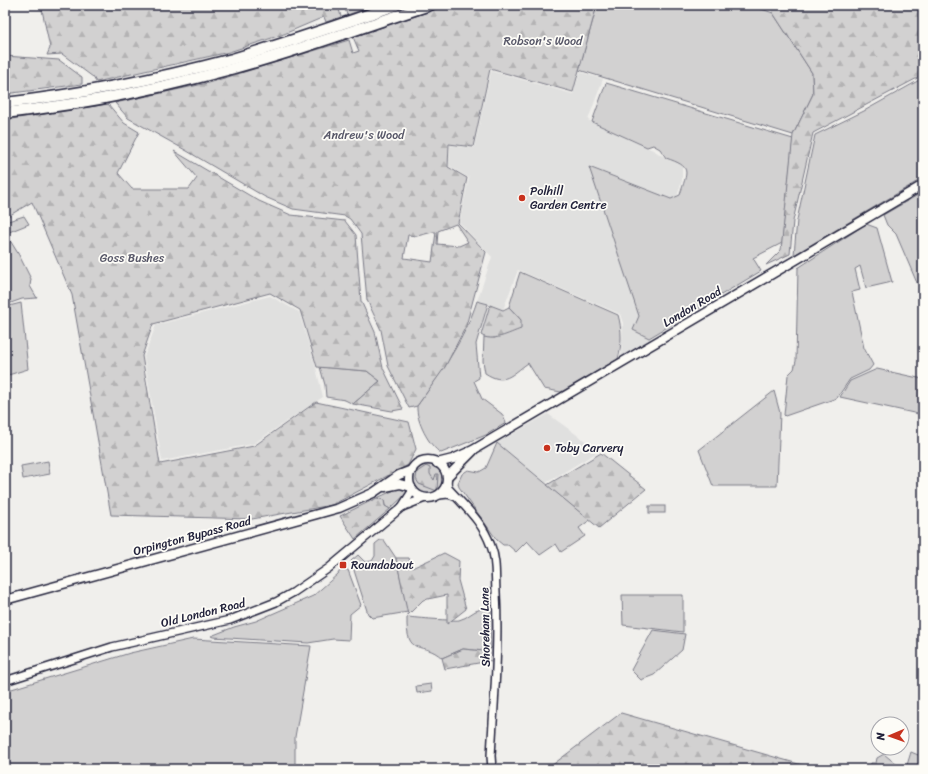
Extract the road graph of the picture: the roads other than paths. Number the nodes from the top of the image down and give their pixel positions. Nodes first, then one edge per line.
1 (396, 5) edge
2 (430, 5) edge
3 (5, 103) edge
4 (5, 113) edge
5 (923, 185) edge
6 (473, 450) junction
7 (437, 463) junction
8 (412, 470) junction
9 (447, 480) junction
10 (383, 488) junction
11 (412, 488) junction
12 (439, 495) junction
13 (456, 497) junction
14 (425, 498) junction
15 (402, 507) junction
16 (5, 600) edge
17 (5, 681) edge
18 (492, 769) edge

1 - 3 highway
2 - 4 highway
5 - 6 main road, London Road
6 - 7 main road, London Road
6 - 9 main road, London Road
7 - 8 main road
7 - 9 main road
8 - 10 main road, Orpington Bypass Road
8 - 11 main road
9 - 12 main road
9 - 13 street, Shoreham Lane
10 - 11 main road, Orpington Bypass Road
10 - 16 main road, Orpington Bypass Road
11 - 14 main road
11 - 15 street, Old London Road
12 - 13 street
12 - 14 main road
13 - 18 street, Shoreham Lane
14 - 15 street, Old London Road
15 - 17 street, Old London Road

